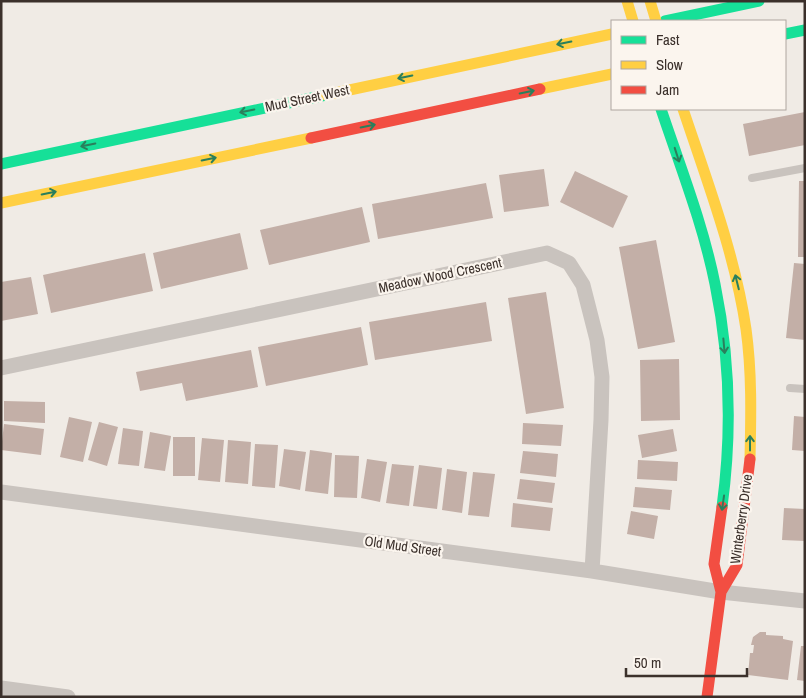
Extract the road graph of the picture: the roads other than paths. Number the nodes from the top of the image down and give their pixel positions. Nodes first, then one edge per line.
1 (627, 1) edge
2 (650, 1) edge
3 (759, 1) edge
4 (633, 20) edge
5 (656, 20) edge
6 (670, 20) edge
7 (611, 34) edge
8 (611, 74) edge
9 (661, 110) edge
10 (683, 110) edge
11 (1, 164) edge
12 (805, 168) edge
13 (752, 178) dead end
14 (1, 203) edge
15 (1, 368) edge
16 (790, 388) dead end
17 (805, 389) edge
18 (1, 492) edge
19 (592, 571) junction
20 (721, 592) junction
21 (805, 602) edge
22 (1, 688) edge
23 (68, 697) edge
24 (707, 697) edge

1 - 4 main road
2 - 5 main road
3 - 6 main road
7 -> 11 main road, Mud Street West
14 -> 8 main road
9 -> 20 main road, Winterberry Drive
20 -> 10 main road, Winterberry Drive
12 - 13 lane
15 - 19 street, Meadow Wood Crescent
16 - 17 lane
18 - 19 street, Old Mud Street
19 - 20 street, Old Mud Street
20 - 21 street, Old Mud Street
20 - 24 main road
22 - 23 street

